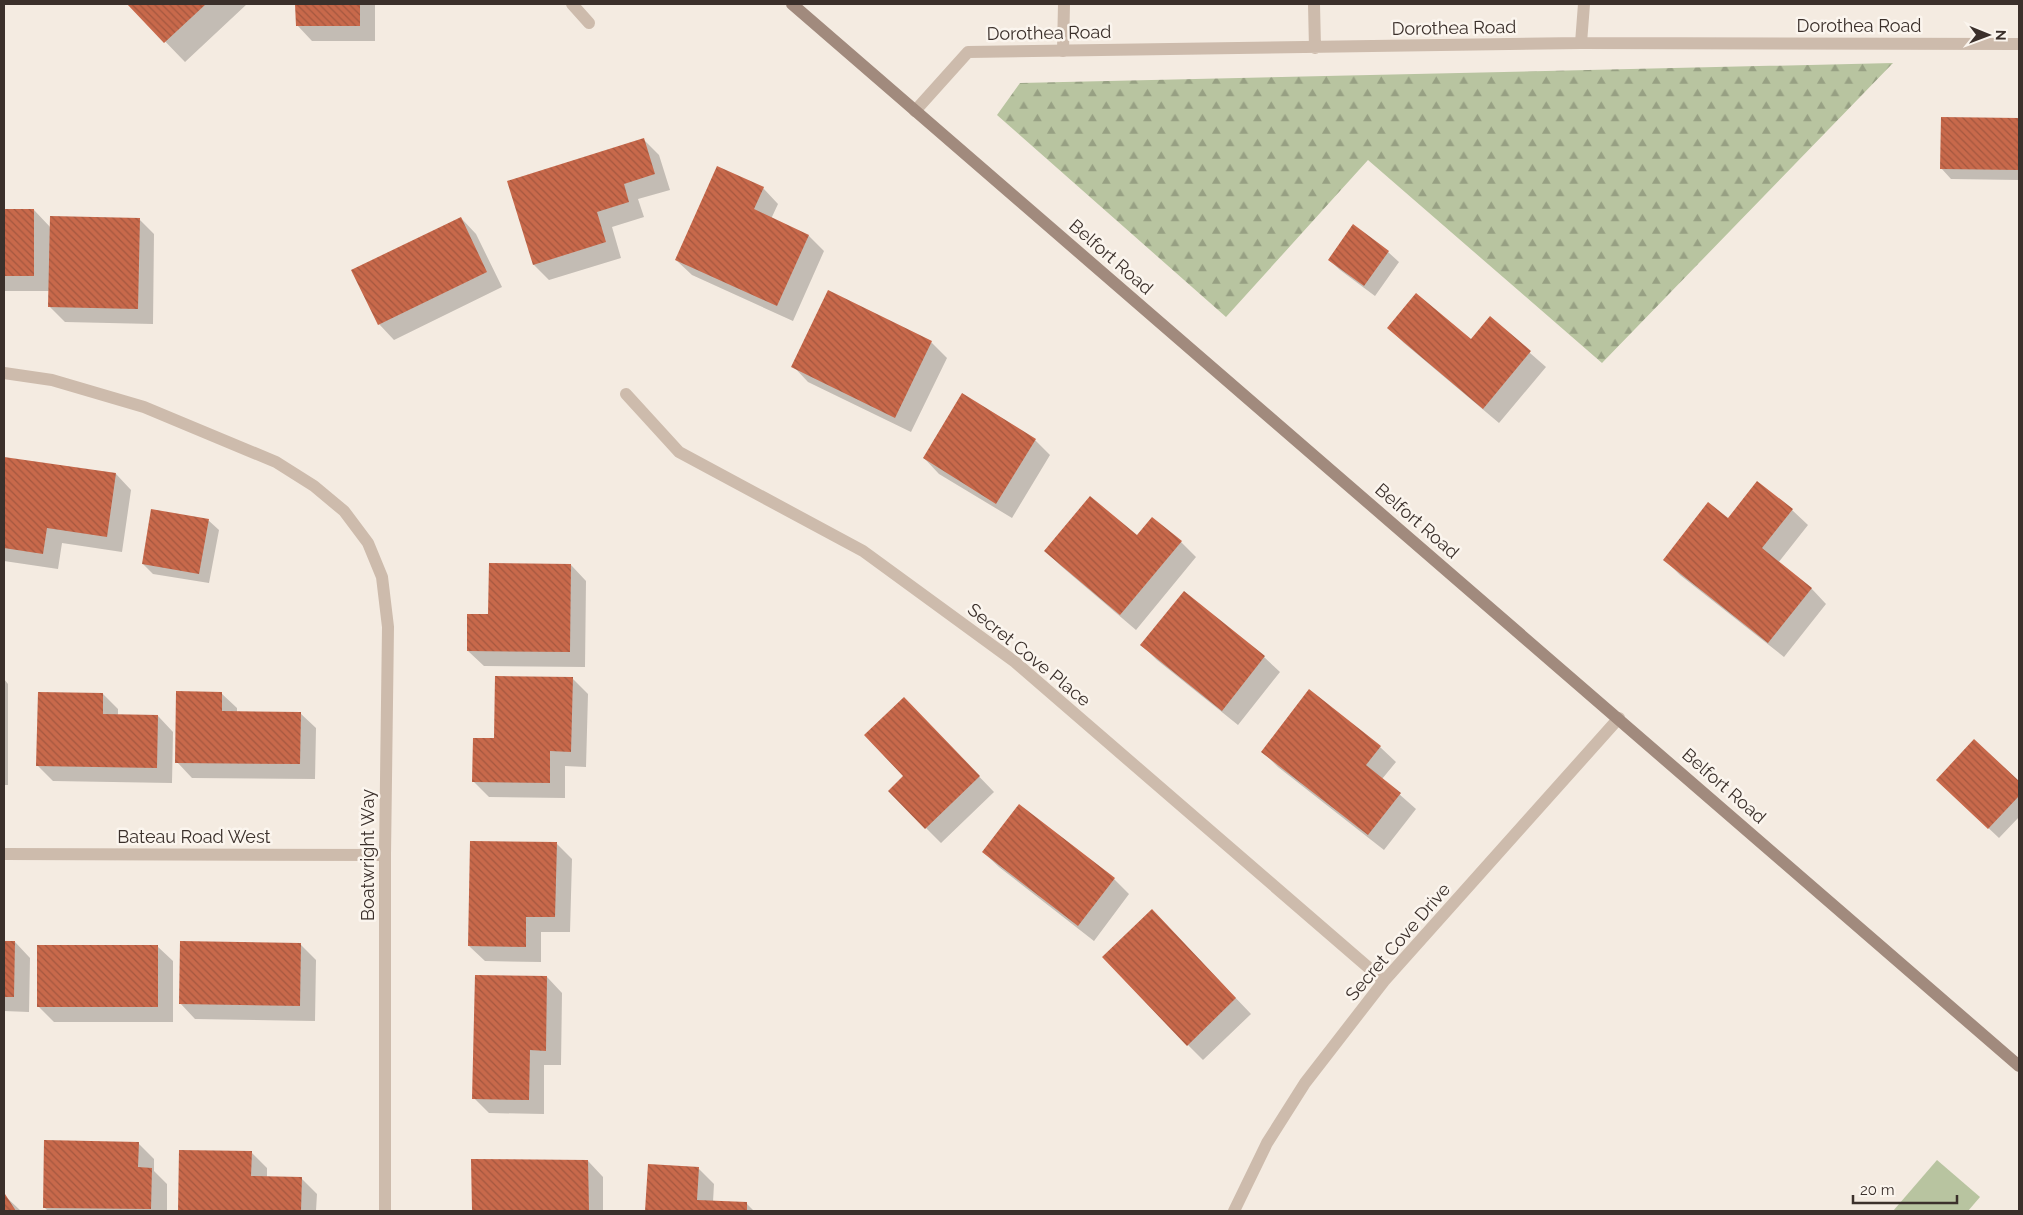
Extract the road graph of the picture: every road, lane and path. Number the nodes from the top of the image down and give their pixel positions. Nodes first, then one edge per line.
1 (572, 4) edge
2 (792, 4) edge
3 (1064, 4) edge
4 (1314, 4) edge
5 (1584, 4) edge
6 (589, 23) dead end
7 (1581, 43) junction
8 (2019, 44) edge
9 (1315, 48) junction
10 (1063, 50) junction
11 (915, 111) junction
12 (4, 373) edge
13 (626, 394) dead end
14 (1618, 718) junction
15 (4, 854) edge
16 (385, 856) junction
17 (1384, 982) junction
18 (2019, 1066) edge
19 (385, 1211) edge
20 (1234, 1211) edge

1 - 6 street
2 - 11 street, Belfort Road
3 - 10 street
4 - 9 street
5 - 7 street
7 - 8 street, Dorothea Road
7 - 9 street, Dorothea Road
9 - 10 street, Dorothea Road
10 - 11 street, Dorothea Road
11 - 14 street, Belfort Road
12 - 16 street, Boatwright Way
13 - 17 street, Secret Cove Place
14 - 17 street, Secret Cove Drive
14 - 18 street, Belfort Road
15 - 16 street, Bateau Road West
16 - 19 street, Boatwright Way
17 - 20 street, Secret Cove Drive

